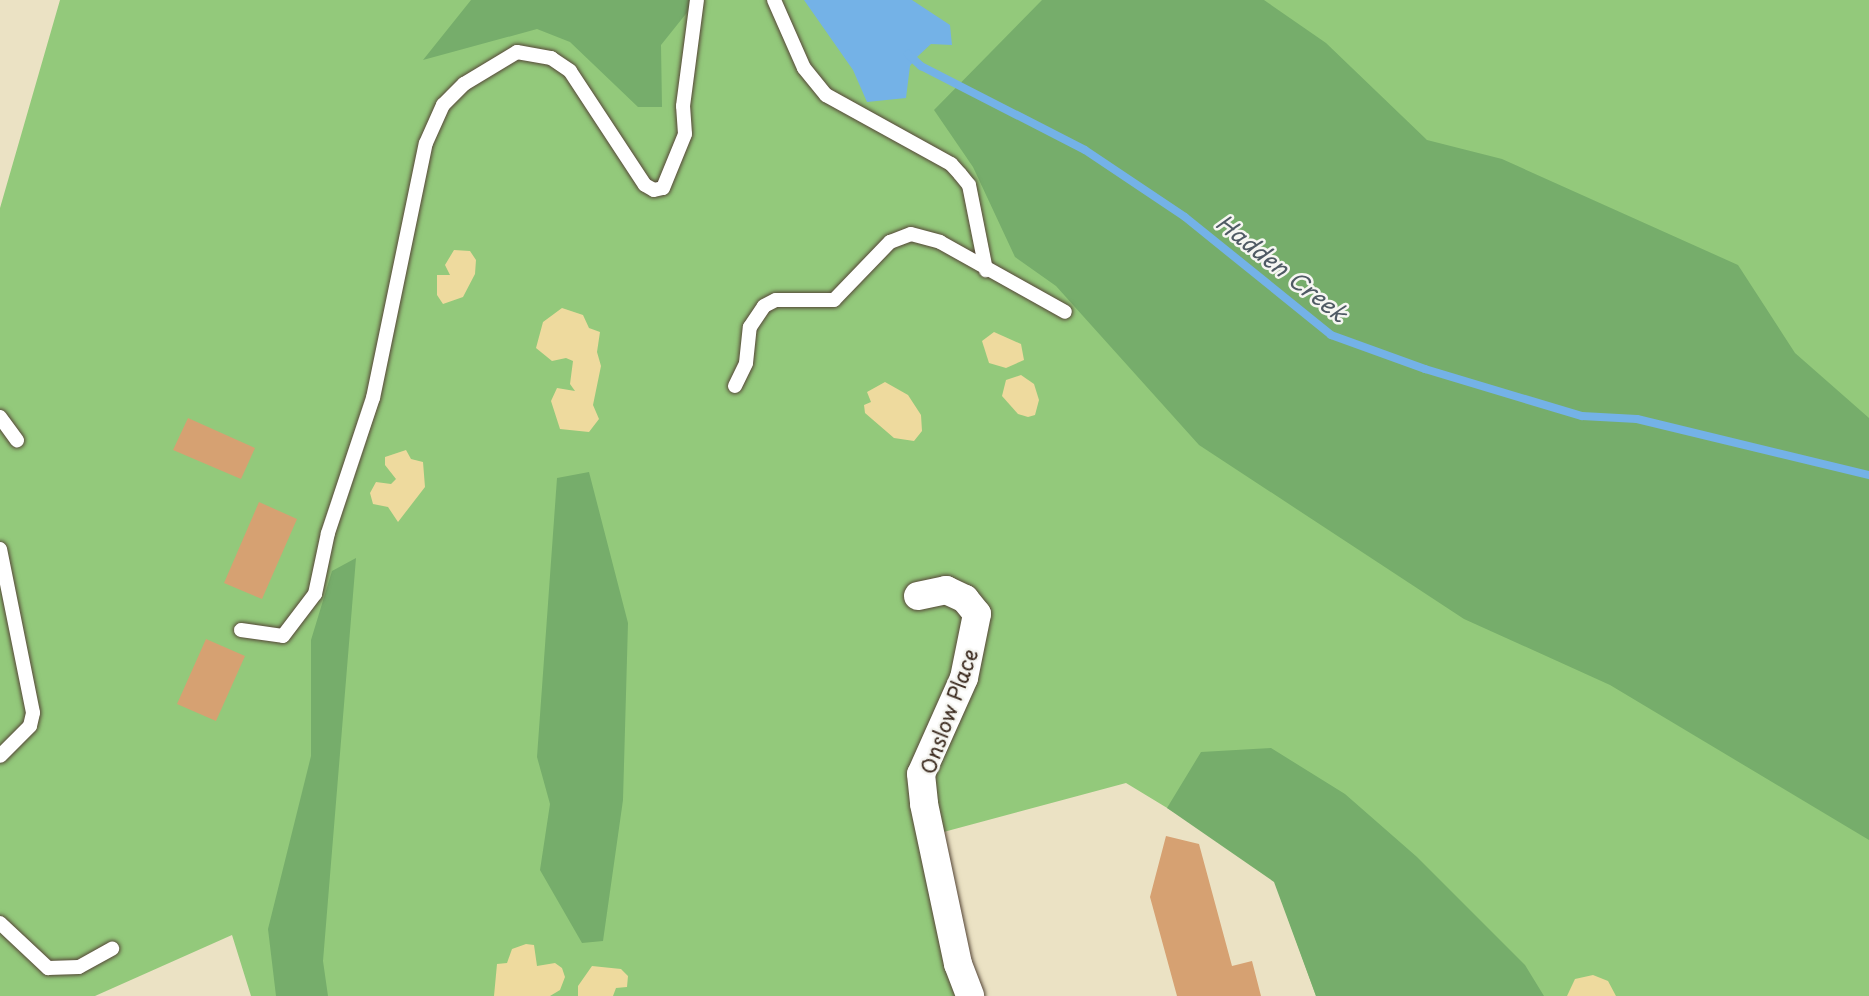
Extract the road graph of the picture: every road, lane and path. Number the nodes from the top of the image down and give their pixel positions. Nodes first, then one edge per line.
1 (697, 0) edge
2 (774, 0) edge
3 (986, 270) junction
4 (1065, 312) dead end
5 (735, 386) dead end
6 (0, 417) edge
7 (17, 440) dead end
8 (0, 549) edge
9 (918, 596) dead end
10 (241, 630) dead end
11 (0, 756) edge
12 (0, 923) edge
13 (112, 949) dead end
14 (970, 996) edge

1 - 10 lane
2 - 3 lane
3 - 4 lane
3 - 5 lane
6 - 7 lane
8 - 11 lane
9 - 14 street, Onslow Place
12 - 13 lane

